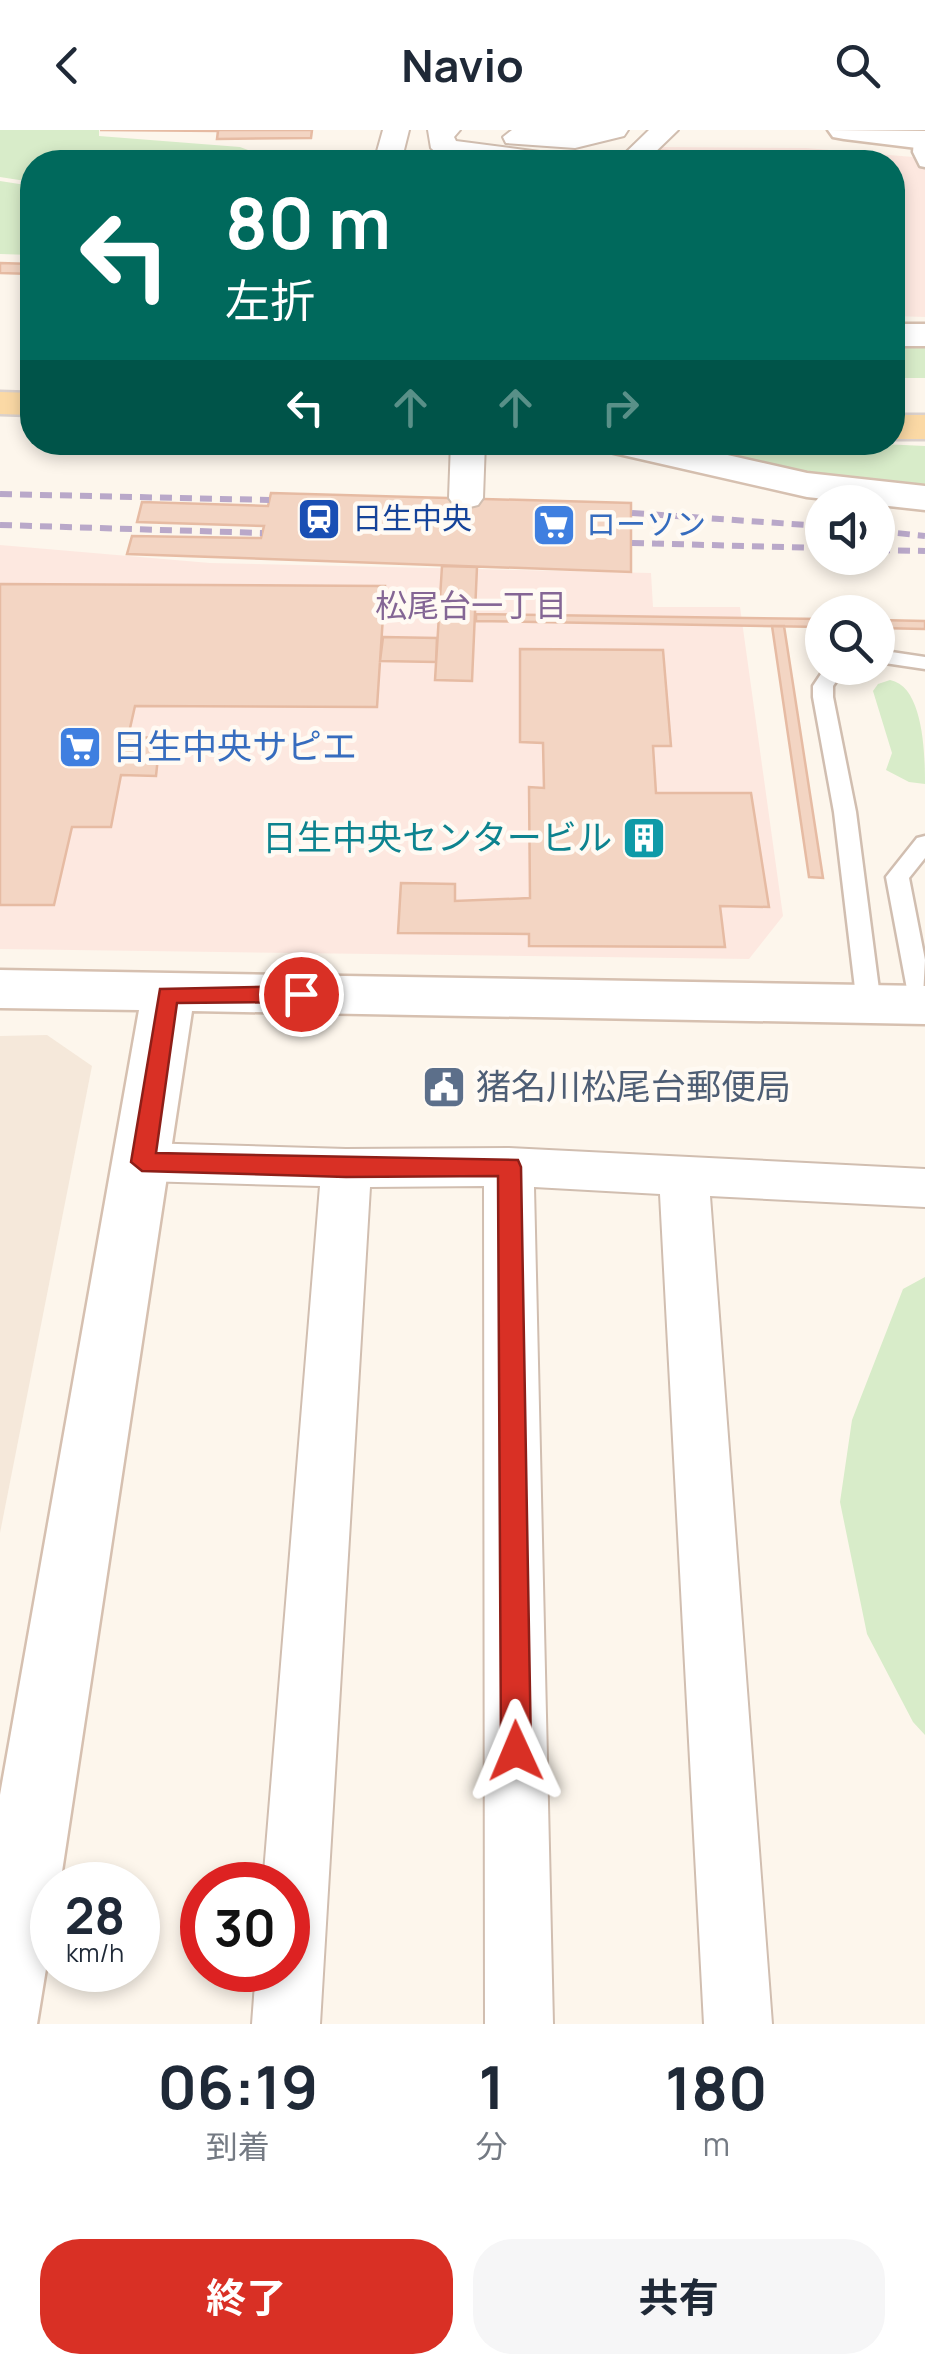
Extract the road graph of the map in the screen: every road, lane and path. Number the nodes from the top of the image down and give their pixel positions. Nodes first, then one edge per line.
1 (447, 130) edge
2 (494, 130) edge
3 (614, 130) edge
4 (630, 130) edge
5 (665, 130) edge
6 (844, 130) edge
7 (560, 144) edge
8 (924, 148) edge
9 (606, 150) edge
10 (642, 150) edge
11 (468, 455) edge
12 (672, 455) edge
13 (466, 498) dead end
14 (925, 498) edge
15 (895, 657) edge
16 (925, 664) edge
17 (825, 685) edge
18 (925, 843) edge
19 (0, 990) edge
20 (168, 995) junction
21 (869, 1004) junction
22 (923, 1005) edge
23 (142, 1162) junction
24 (510, 1167) junction
25 (346, 1168) junction
26 (684, 1178) junction
27 (925, 1188) edge
28 (11, 1884) edge
29 (0, 2018) edge
30 (286, 2024) edge
31 (519, 2024) edge
32 (738, 2024) edge

1 - 7 street
2 - 7 street
3 - 7 street
4 - 9 street
5 - 10 street
6 - 8 street
11 - 13 street
12 - 14 street
15 - 16 lane
17 - 21 lane
18 - 22 lane
19 - 20 street
20 - 21 street
20 - 23 street
21 - 22 street
23 - 25 street
23 - 28 street
24 - 25 street
24 - 26 street
24 - 31 street
25 - 30 street
26 - 27 street
26 - 32 street
28 - 29 street

